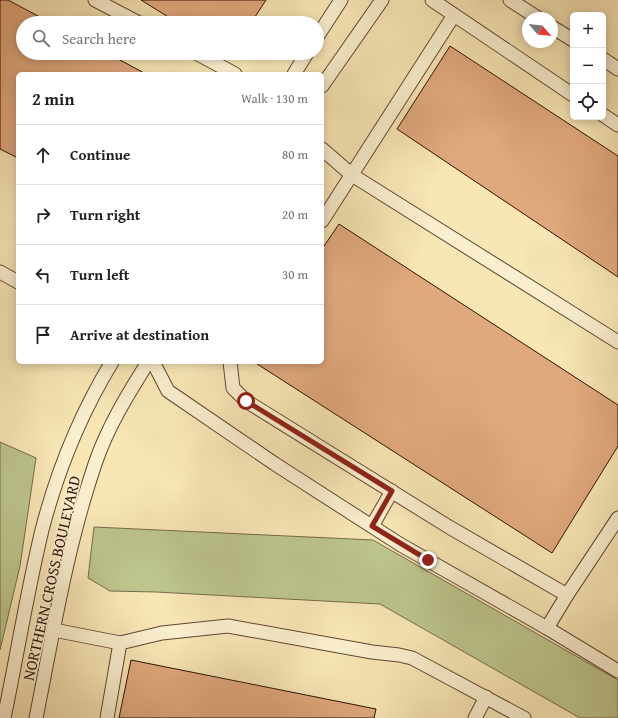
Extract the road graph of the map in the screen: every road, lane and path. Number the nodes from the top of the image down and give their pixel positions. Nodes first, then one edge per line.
1 (95, 0) edge
2 (341, 0) edge
3 (382, 0) edge
4 (432, 0) edge
5 (510, 0) edge
6 (529, 12) edge
7 (454, 14) junction
8 (126, 16) edge
9 (324, 26) edge
10 (558, 31) edge
11 (570, 38) edge
12 (209, 60) edge
13 (303, 60) edge
14 (606, 61) edge
15 (618, 68) edge
16 (231, 72) edge
17 (295, 72) edge
18 (324, 83) edge
19 (570, 93) edge
20 (606, 117) edge
21 (618, 125) edge
22 (324, 151) edge
23 (352, 175) junction
24 (324, 218) edge
25 (0, 272) edge
26 (16, 281) edge
27 (618, 342) edge
28 (111, 364) edge
29 (147, 364) edge
30 (154, 364) edge
31 (230, 364) edge
32 (392, 491) junction
33 (618, 518) edge
34 (372, 526) junction
35 (567, 595) junction
36 (547, 628) junction
37 (54, 630) junction
38 (120, 643) junction
39 (618, 671) edge
40 (486, 697) junction
41 (4, 718) edge
42 (36, 718) edge
43 (106, 718) edge
44 (476, 718) edge
45 (524, 718) edge

1 - 8 street
2 - 9 street
3 - 18 street
4 - 7 street
5 - 6 street
7 - 19 street
7 - 23 street
10 - 11 street
12 - 16 street
13 - 17 street
14 - 15 street
20 - 21 street
22 - 23 street
23 - 24 street
23 - 27 street
25 - 26 street
28 - 41 street, NORTHERN CROSS BOULEVARD
29 - 37 street, NORTHERN CROSS BOULEVARD
30 - 34 street
31 - 32 street
32 - 34 street
32 - 35 street
33 - 35 street
34 - 36 street
35 - 36 street
36 - 39 street
37 - 38 street
37 - 42 street, NORTHERN CROSS BOULEVARD
38 - 40 street
38 - 43 street
40 - 44 street
40 - 45 street

